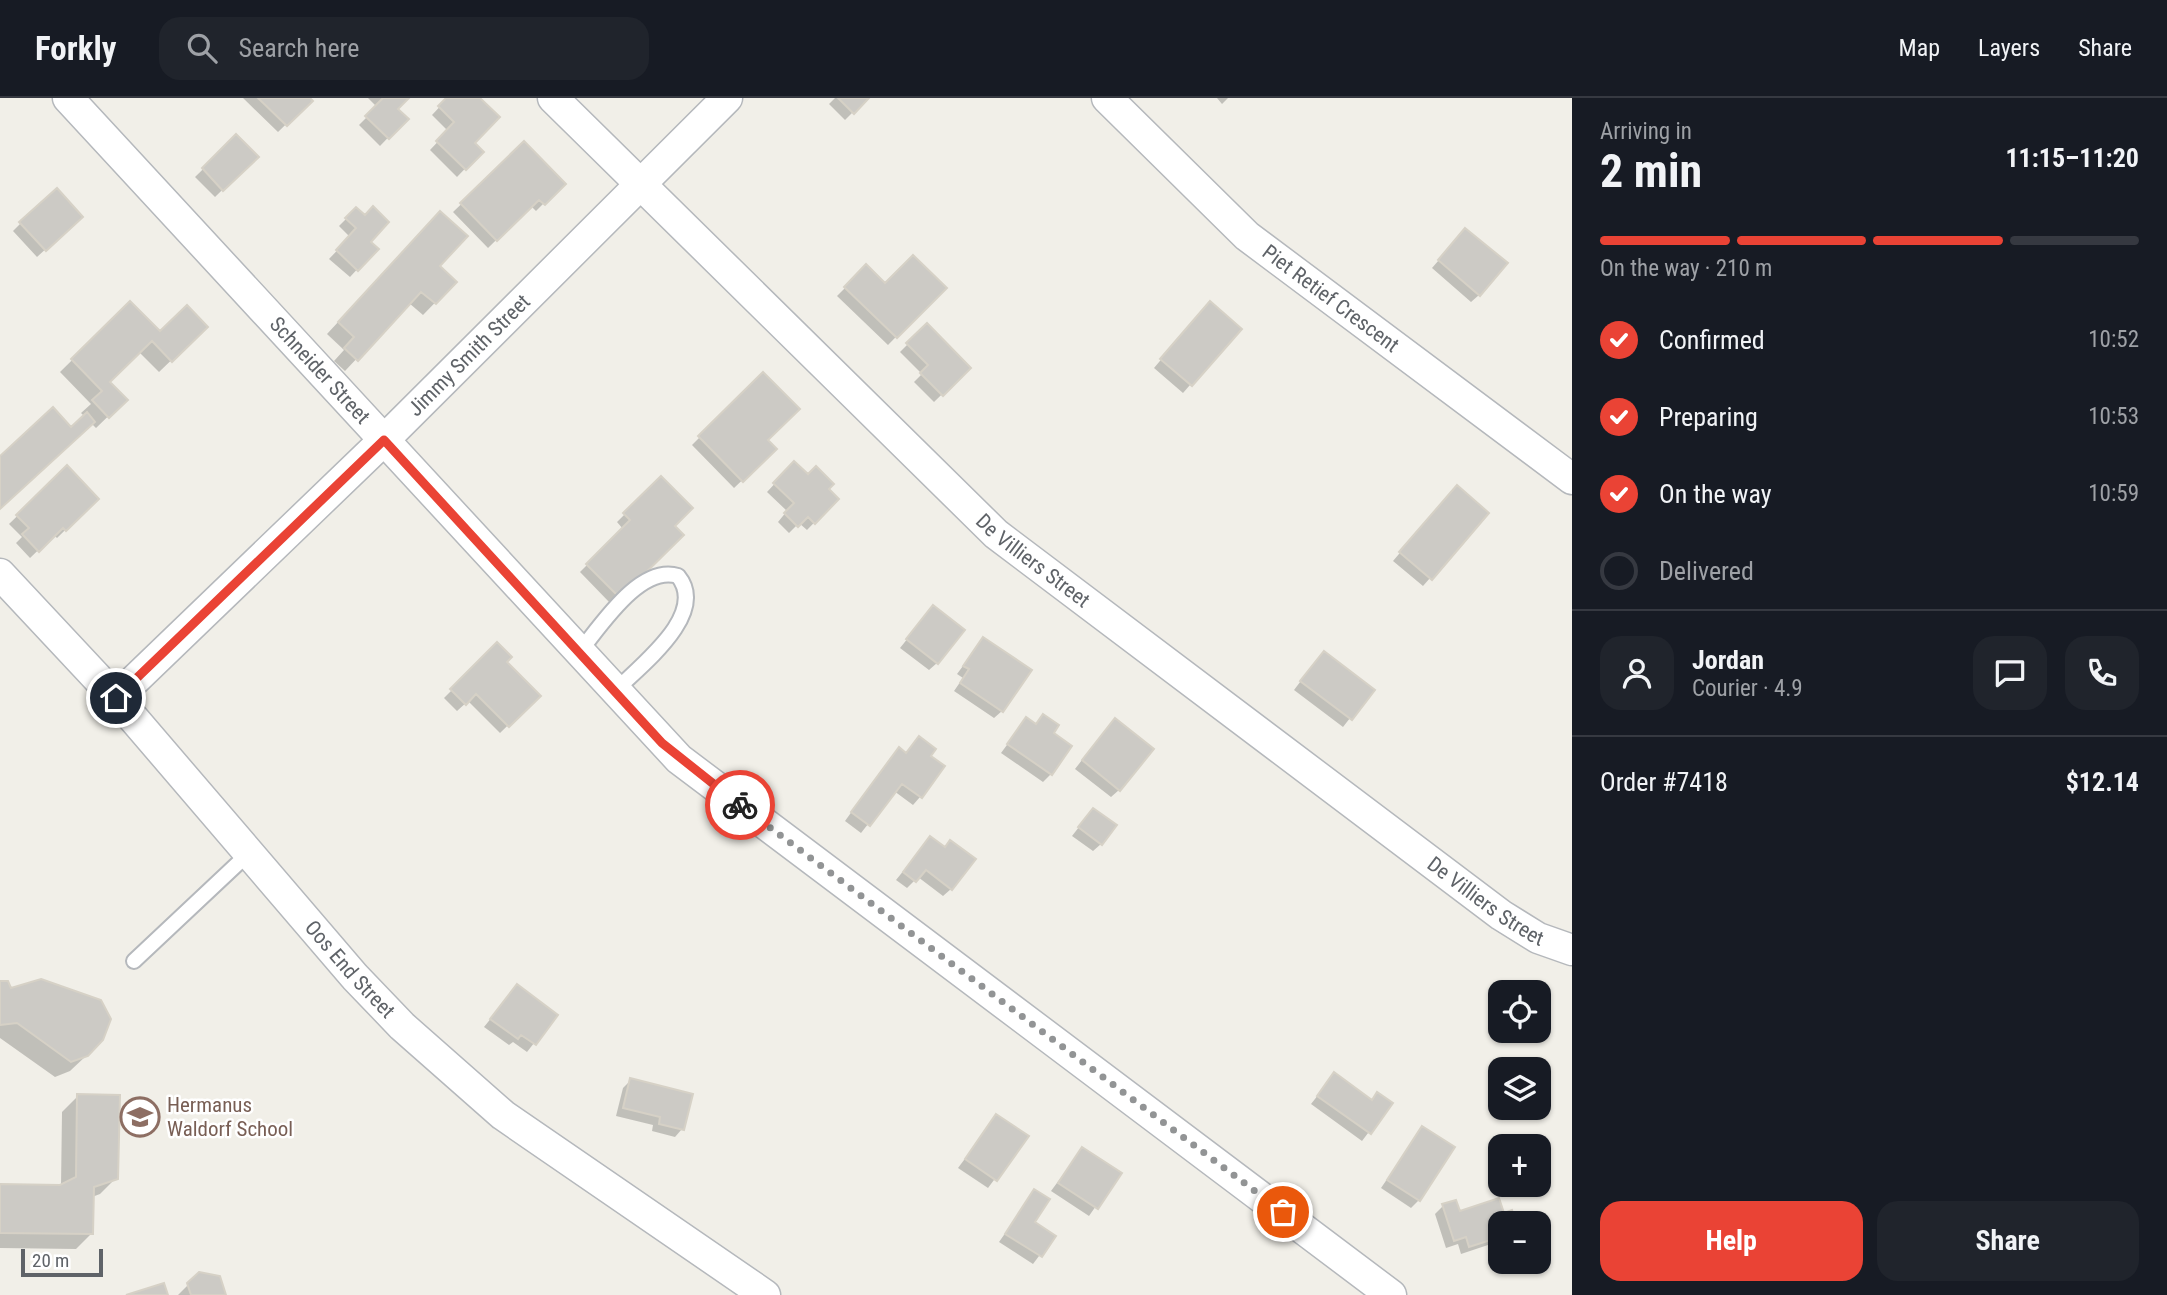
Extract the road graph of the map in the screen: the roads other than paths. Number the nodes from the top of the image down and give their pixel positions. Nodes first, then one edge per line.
1 (68, 98) edge
2 (553, 98) edge
3 (727, 98) edge
4 (1107, 98) edge
5 (642, 183) junction
6 (384, 440) junction
7 (1572, 479) edge
8 (0, 574) edge
9 (579, 652) junction
10 (615, 691) junction
11 (116, 698) junction
12 (250, 852) junction
13 (1572, 950) edge
14 (134, 961) dead end
15 (765, 1295) edge
16 (1391, 1295) edge

1 - 6 street, Schneider Street
2 - 5 street, De Villiers Street
3 - 5 street, Jimmy Smith Street
4 - 7 street, Piet Retief Crescent
5 - 6 street, Jimmy Smith Street
5 - 13 street, De Villiers Street
6 - 9 street, Schneider Street
6 - 11 street, Jimmy Smith Street
8 - 11 street, Oos End Street
9 - 10 street, Schneider Street
9 - 10 lane
10 - 16 street, Schneider Street
11 - 12 street, Oos End Street
12 - 14 lane
12 - 15 street, Oos End Street

